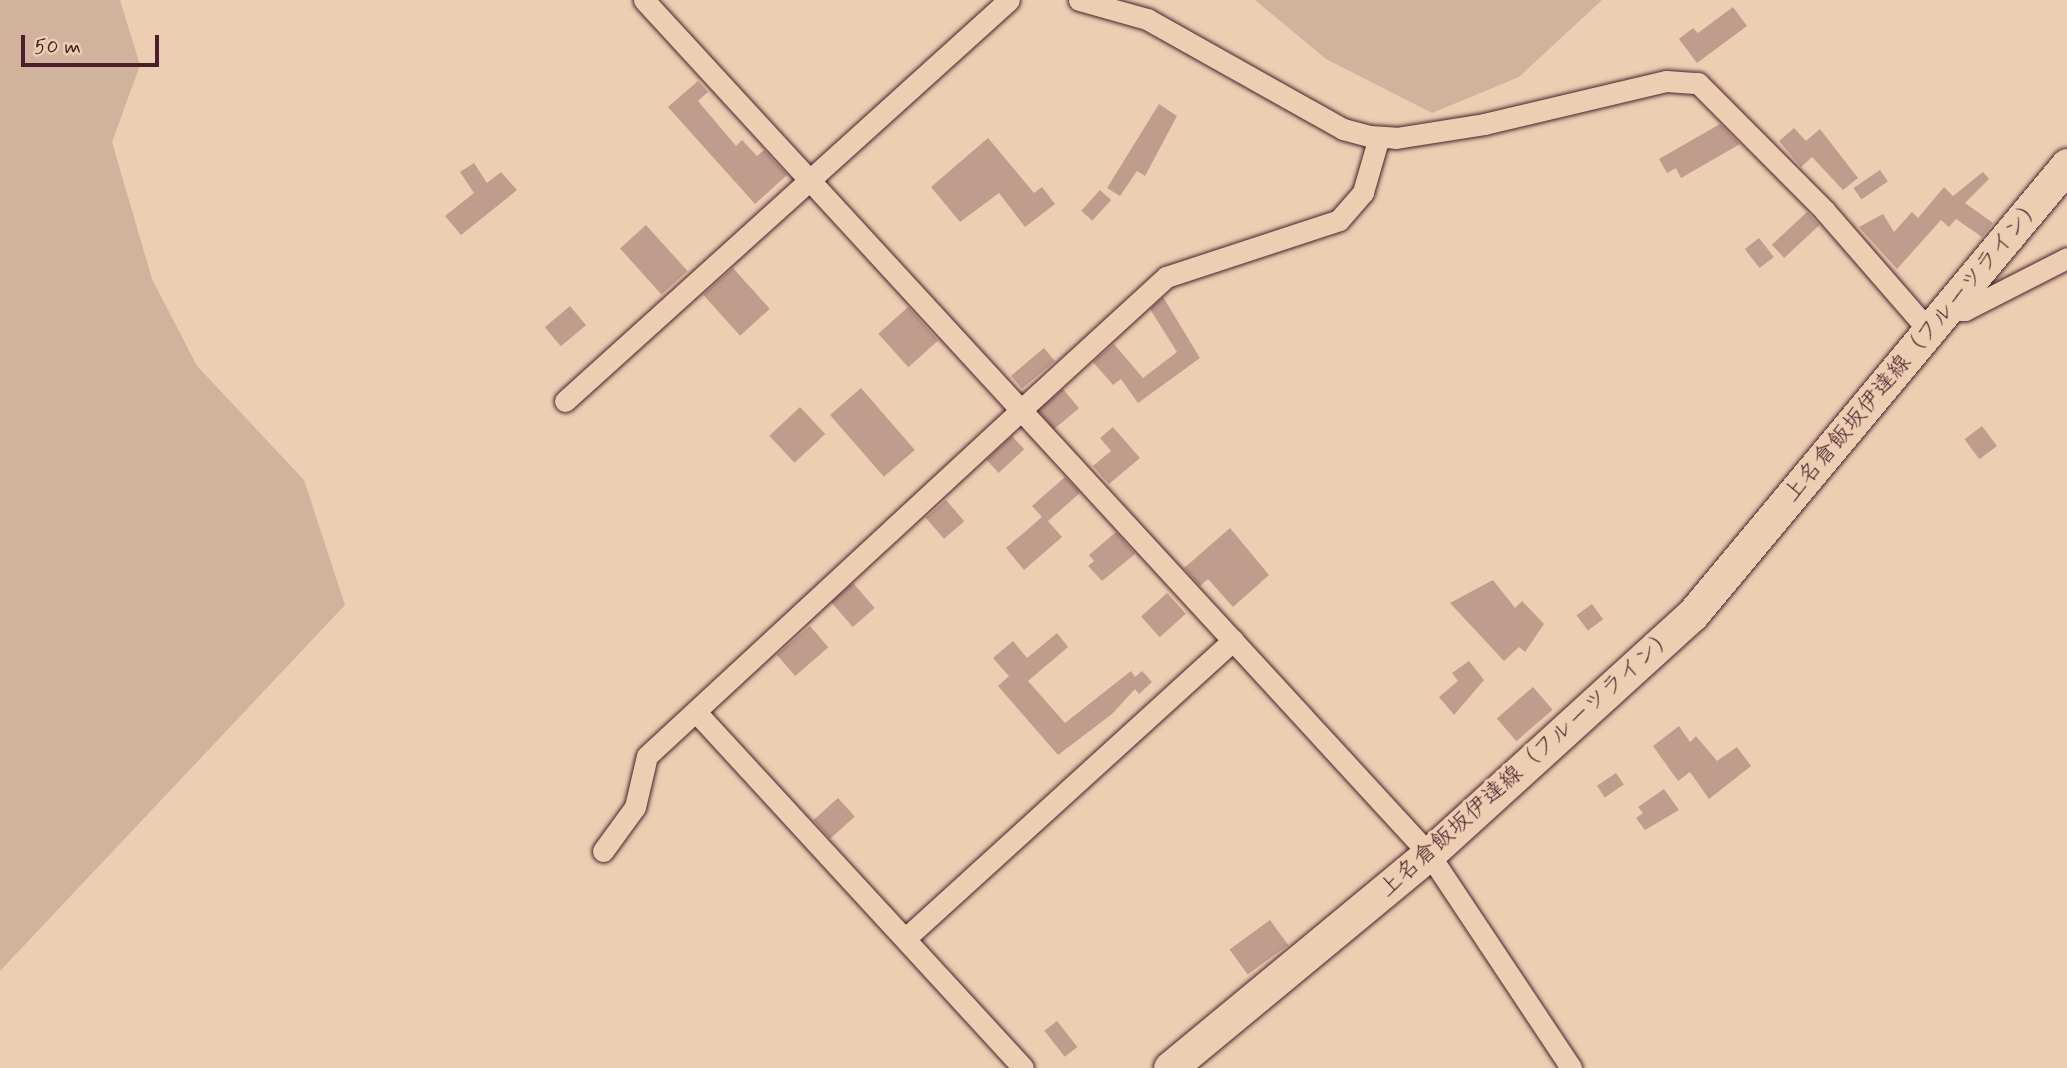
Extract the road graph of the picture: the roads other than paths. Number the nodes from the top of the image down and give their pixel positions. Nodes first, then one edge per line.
1 (644, 0) edge
2 (1009, 0) edge
3 (1079, 0) edge
4 (1379, 137) junction
5 (2067, 165) edge
6 (811, 181) junction
7 (2067, 258) edge
8 (1940, 321) junction
9 (565, 401) dead end
10 (1021, 410) junction
11 (1233, 640) junction
12 (696, 712) junction
13 (603, 852) dead end
14 (1429, 854) junction
15 (907, 937) junction
16 (1023, 1068) edge
17 (1170, 1068) edge
18 (1571, 1068) edge

1 - 6 street
2 - 6 street
3 - 4 street
4 - 8 street
4 - 10 street
5 - 8 main road, 上名倉飯坂伊達線（フルーツライン）
6 - 9 street
6 - 10 street
7 - 8 street
8 - 14 main road, 上名倉飯坂伊達線（フルーツライン）
10 - 11 street
10 - 12 street
11 - 14 street
11 - 15 street
12 - 13 street
12 - 15 street
14 - 17 main road, 上名倉飯坂伊達線（フルーツライン）
14 - 18 street
15 - 16 street

